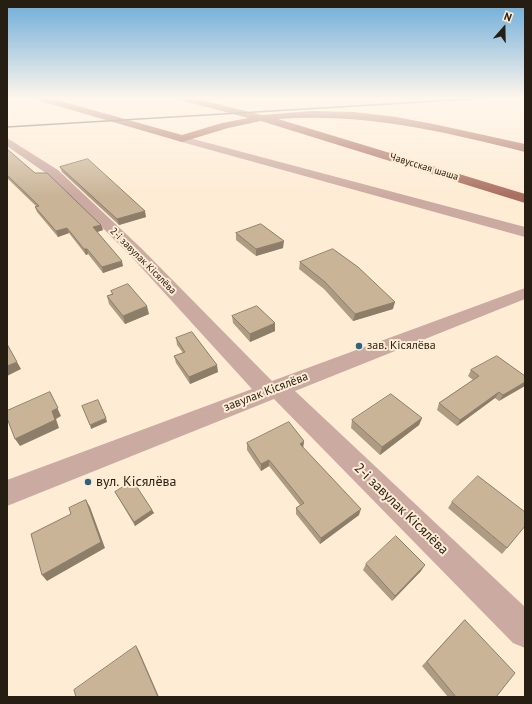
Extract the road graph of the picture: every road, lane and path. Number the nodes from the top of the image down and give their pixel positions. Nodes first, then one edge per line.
1 (154, 131) edge
2 (202, 131) edge
3 (317, 131) edge
4 (319, 131) edge
5 (451, 131) edge
6 (329, 134) junction
7 (182, 139) junction
8 (7, 142) edge
9 (525, 148) edge
10 (525, 190) edge
11 (525, 199) edge
12 (525, 232) edge
13 (525, 293) edge
14 (272, 390) junction
15 (7, 493) edge
16 (525, 631) edge

1 - 7 main road
2 - 7 main road
3 - 6 main road, Чавусская шаша
4 - 6 main road, Чавусская шаша
5 - 9 main road
6 - 10 main road, Чавусская шаша
6 - 11 main road, Чавусская шаша
7 - 12 street
8 - 14 street, 2-і завулак Кісялёва
13 - 14 street, завулак Кісялёва
14 - 15 street, завулак Кісялёва
14 - 16 street, 2-і завулак Кісялёва

